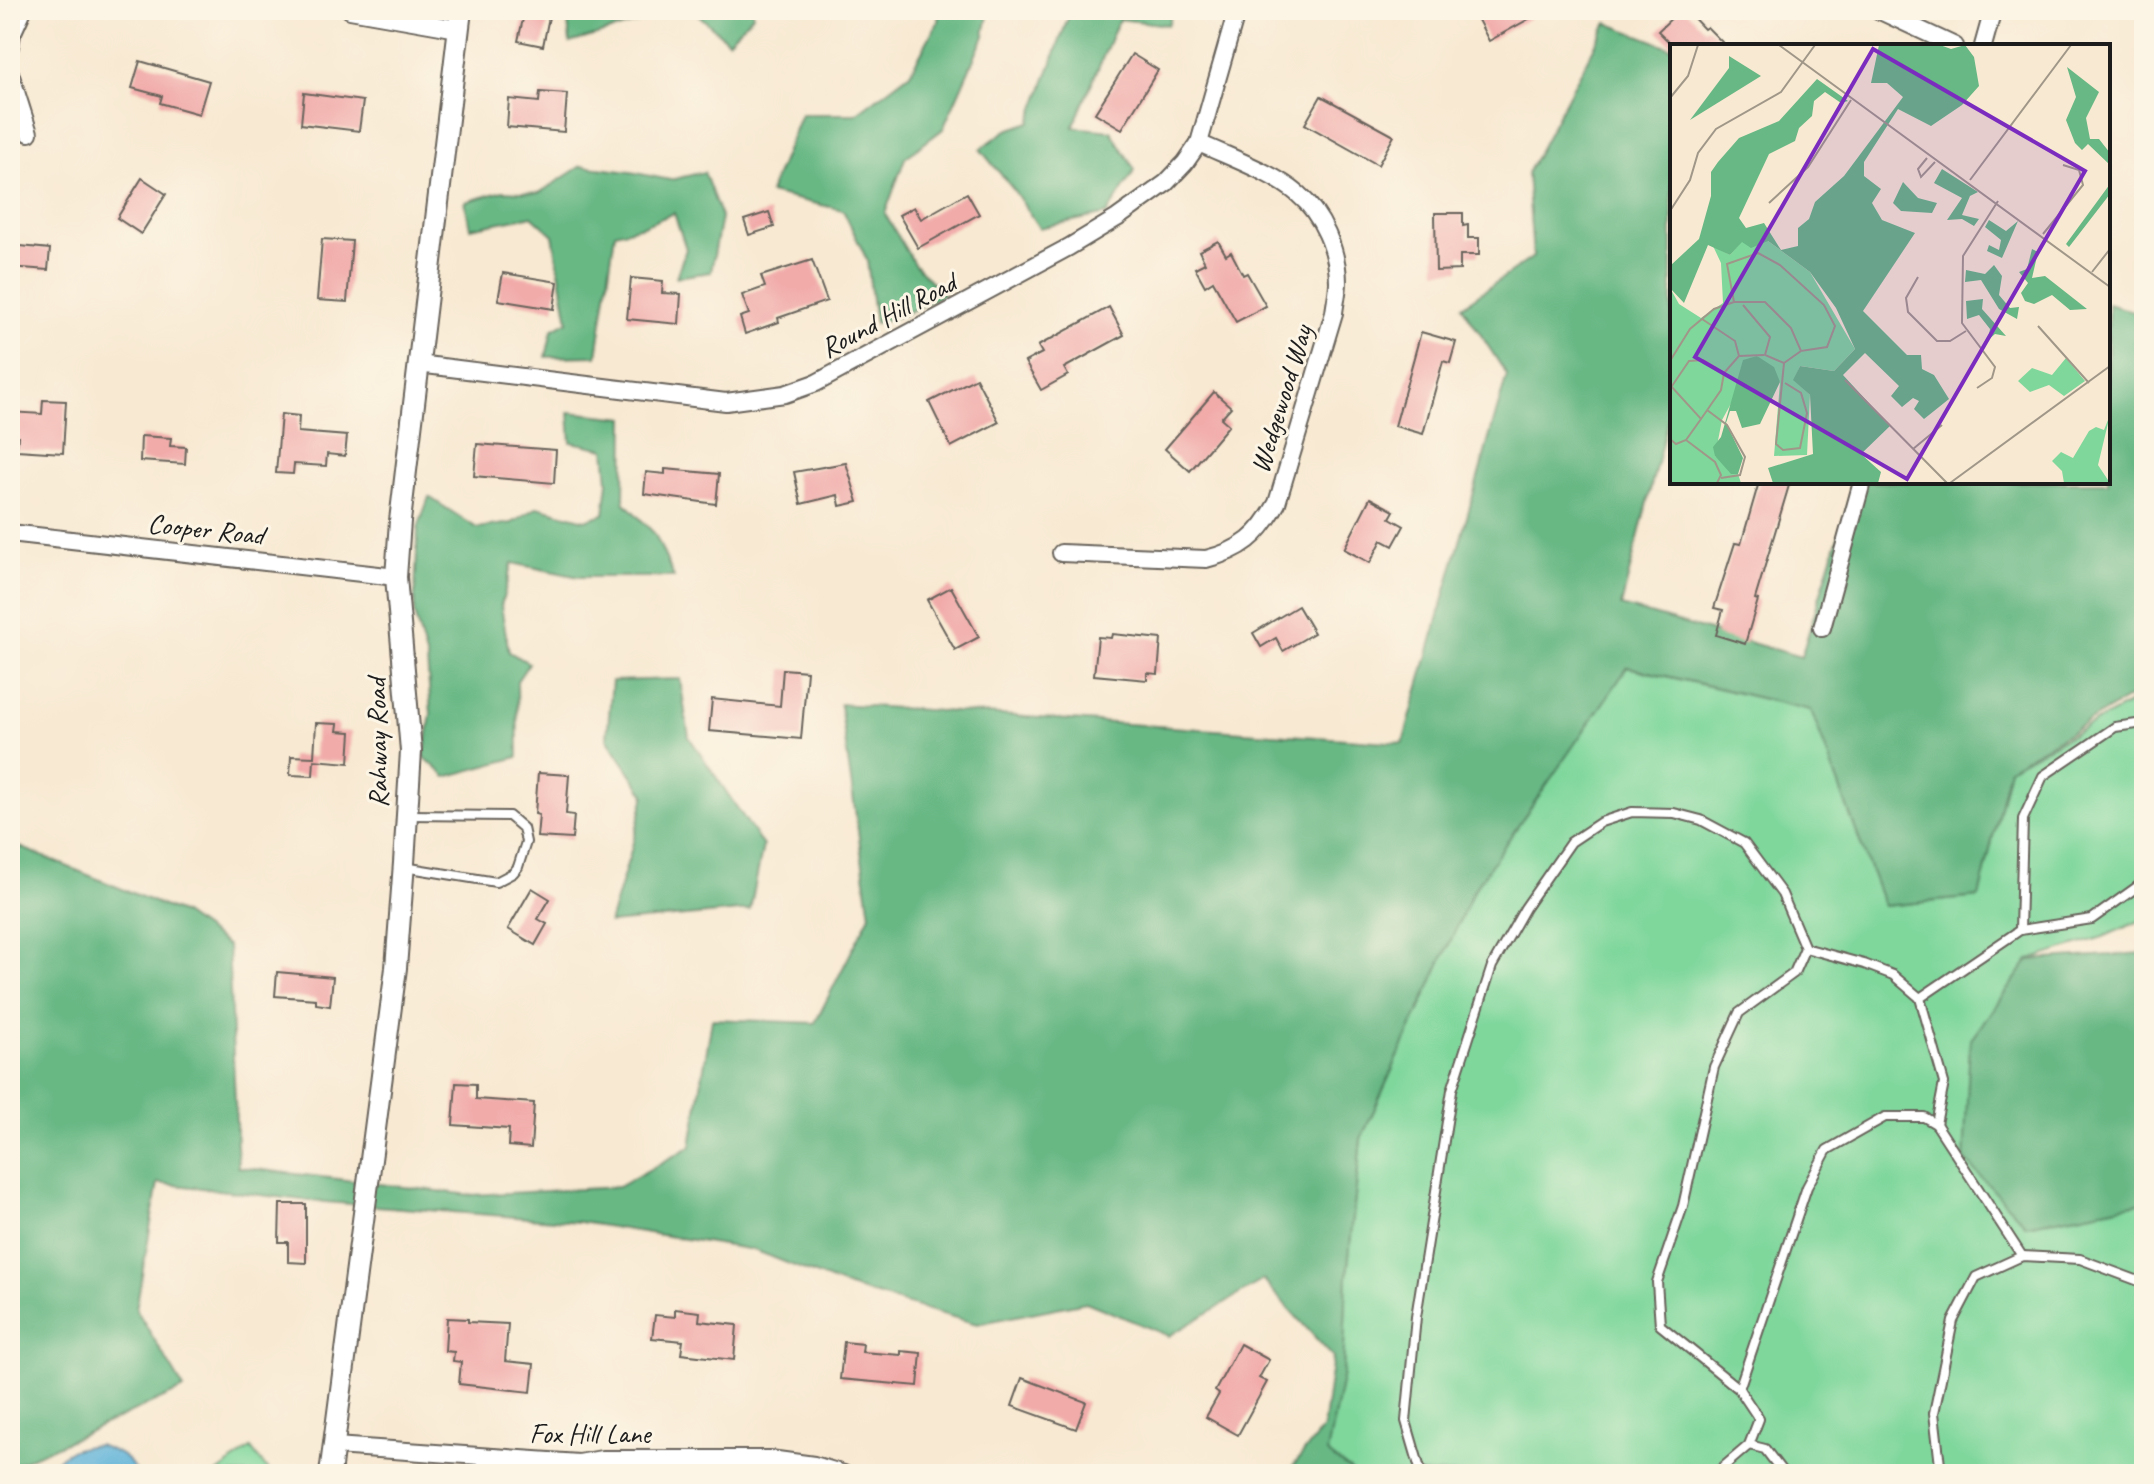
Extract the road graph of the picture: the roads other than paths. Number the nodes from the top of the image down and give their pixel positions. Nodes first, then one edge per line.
1 (23, 10) edge
2 (350, 10) edge
3 (1237, 10) edge
4 (1878, 10) edge
5 (1993, 10) edge
6 (459, 20) edge
7 (1951, 44) edge
8 (1984, 44) edge
9 (10, 47) edge
10 (10, 73) edge
11 (29, 133) dead end
12 (1199, 143) junction
13 (418, 364) junction
14 (1861, 484) edge
15 (10, 533) edge
16 (1061, 553) dead end
17 (396, 577) junction
18 (1822, 628) dead end
19 (2144, 723) edge
20 (407, 815) junction
21 (404, 867) junction
22 (2144, 882) edge
23 (2020, 930) junction
24 (1805, 948) junction
25 (1920, 998) junction
26 (1936, 1124) junction
27 (2022, 1256) junction
28 (2144, 1283) edge
29 (1739, 1389) junction
30 (1749, 1445) junction
31 (335, 1446) junction
32 (330, 1474) edge
33 (844, 1474) edge
34 (1424, 1474) edge
35 (1715, 1474) edge
36 (1784, 1474) edge
37 (1941, 1474) edge

1 - 9 street
2 - 6 street
3 - 12 street, Round Hill Road
4 - 7 street
5 - 8 street
6 - 13 street, Rahway Road
10 - 11 street
12 - 13 street, Round Hill Road
12 - 16 street, Wedgewood Way
13 - 17 street, Rahway Road
14 - 18 street
15 - 17 street, Cooper Road
17 - 20 street, Rahway Road
19 - 23 lane
20 - 21 street, Rahway Road
20 - 21 lane
21 - 31 street, Rahway Road
22 - 23 lane
23 - 25 lane
24 - 25 lane
24 - 29 lane
24 - 34 lane
25 - 26 lane
26 - 27 lane
26 - 29 lane
27 - 28 lane
27 - 37 lane
29 - 30 lane
30 - 35 lane
30 - 36 lane
31 - 32 street, Rahway Road
31 - 33 street, Fox Hill Lane

